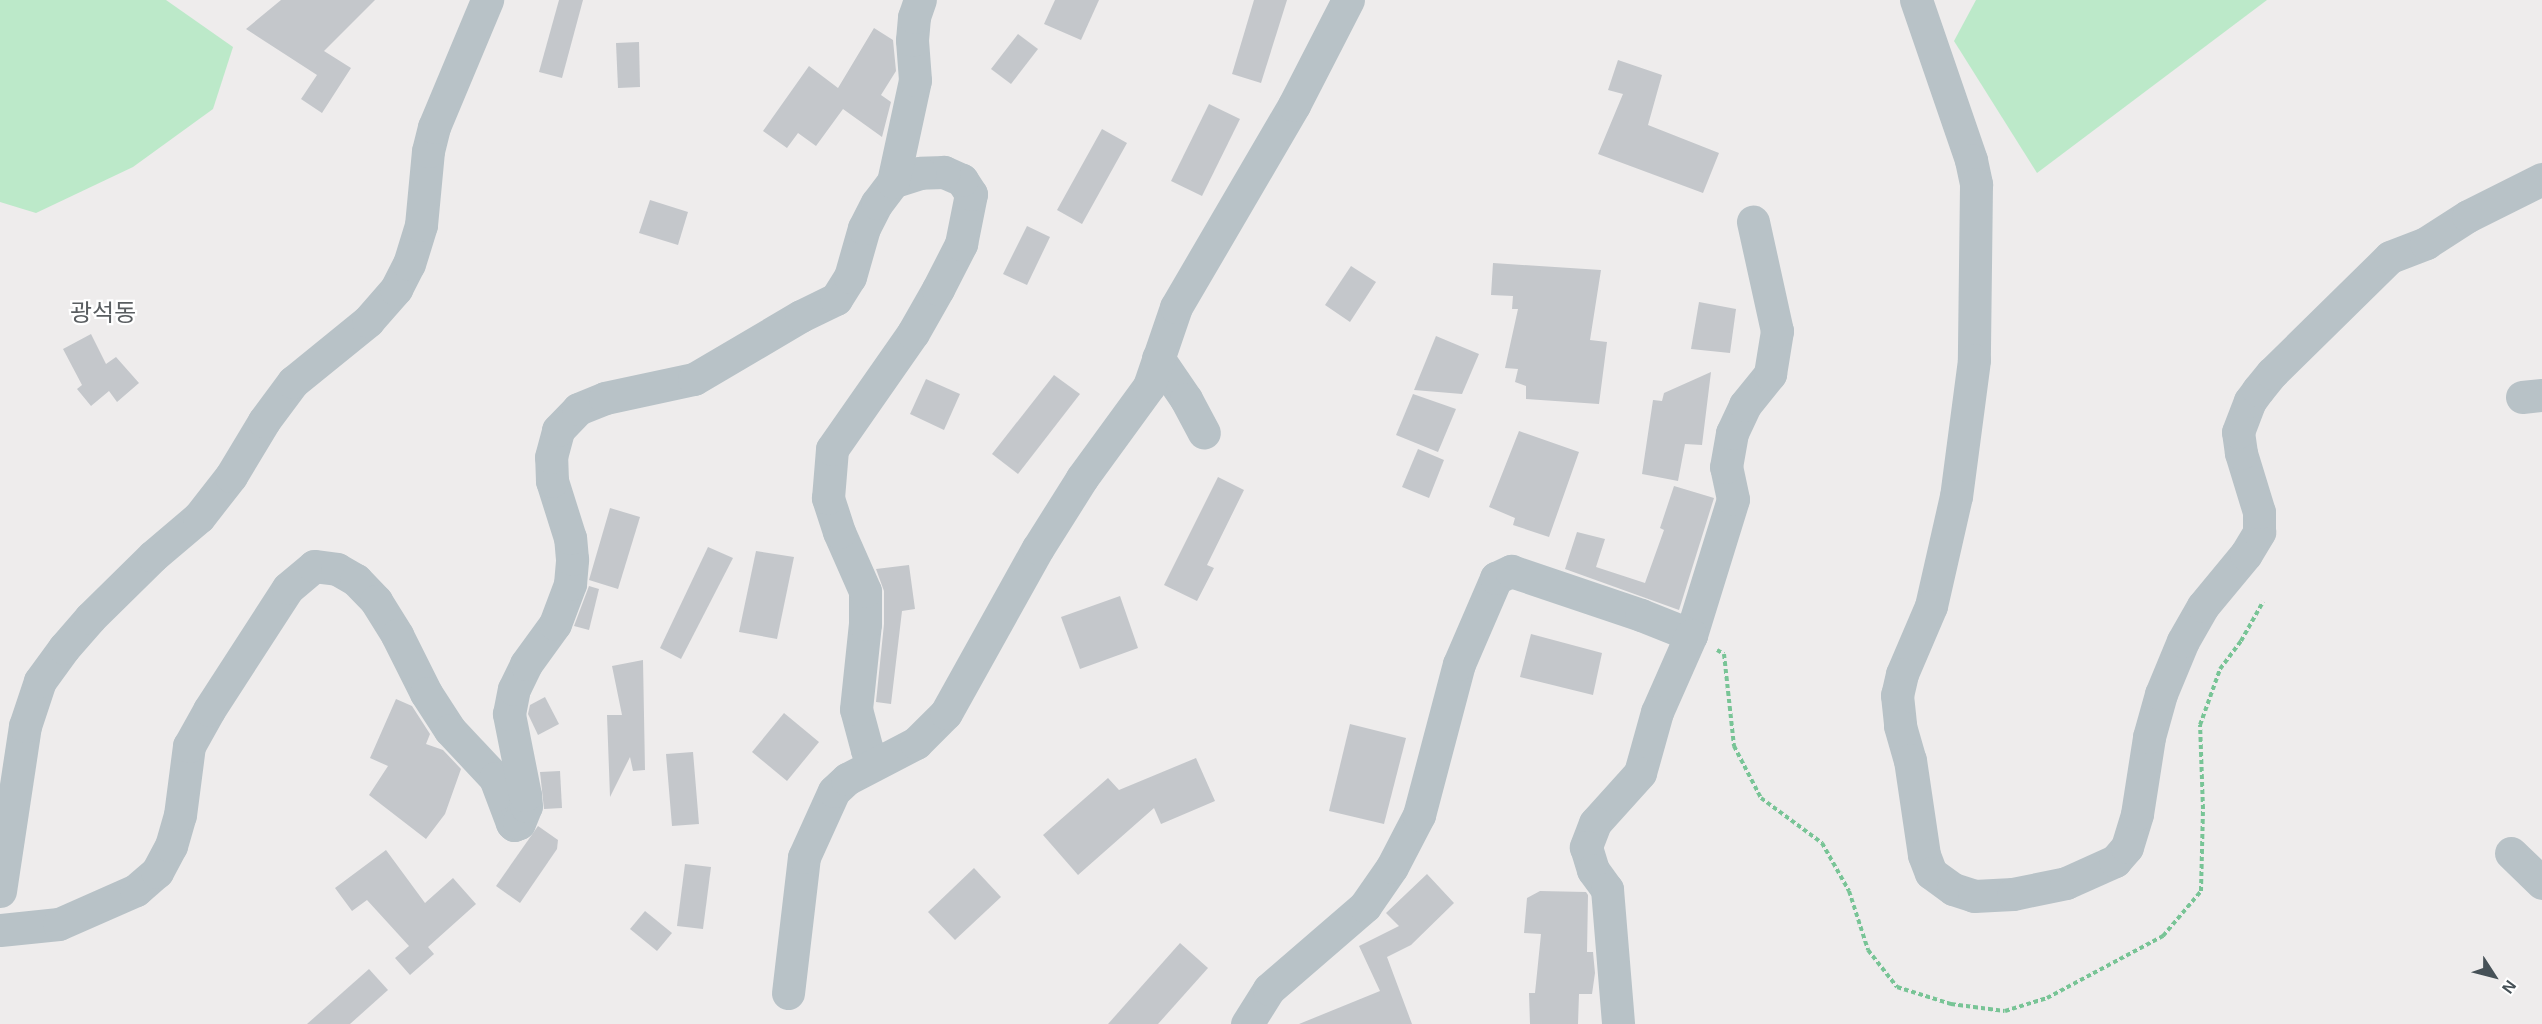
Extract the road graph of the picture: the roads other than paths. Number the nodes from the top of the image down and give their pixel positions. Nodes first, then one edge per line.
1 (487, 0) edge
2 (920, 0) edge
3 (1348, 0) edge
4 (1916, 0) edge
5 (2542, 179) edge
6 (893, 182) junction
7 (1753, 222) dead end
8 (1158, 358) junction
9 (1204, 433) dead end
10 (1691, 635) junction
11 (878, 762) junction
12 (2511, 853) dead end
13 (2542, 883) edge
14 (0, 891) edge
15 (0, 930) edge
16 (788, 993) dead end
17 (1247, 1024) edge
18 (1618, 1024) edge

1 - 14 street
2 - 6 street
3 - 8 street
4 - 5 street
6 - 11 street
6 - 15 street
7 - 10 street
8 - 9 street
8 - 11 street
10 - 17 street
10 - 18 street
11 - 16 street
12 - 13 street

